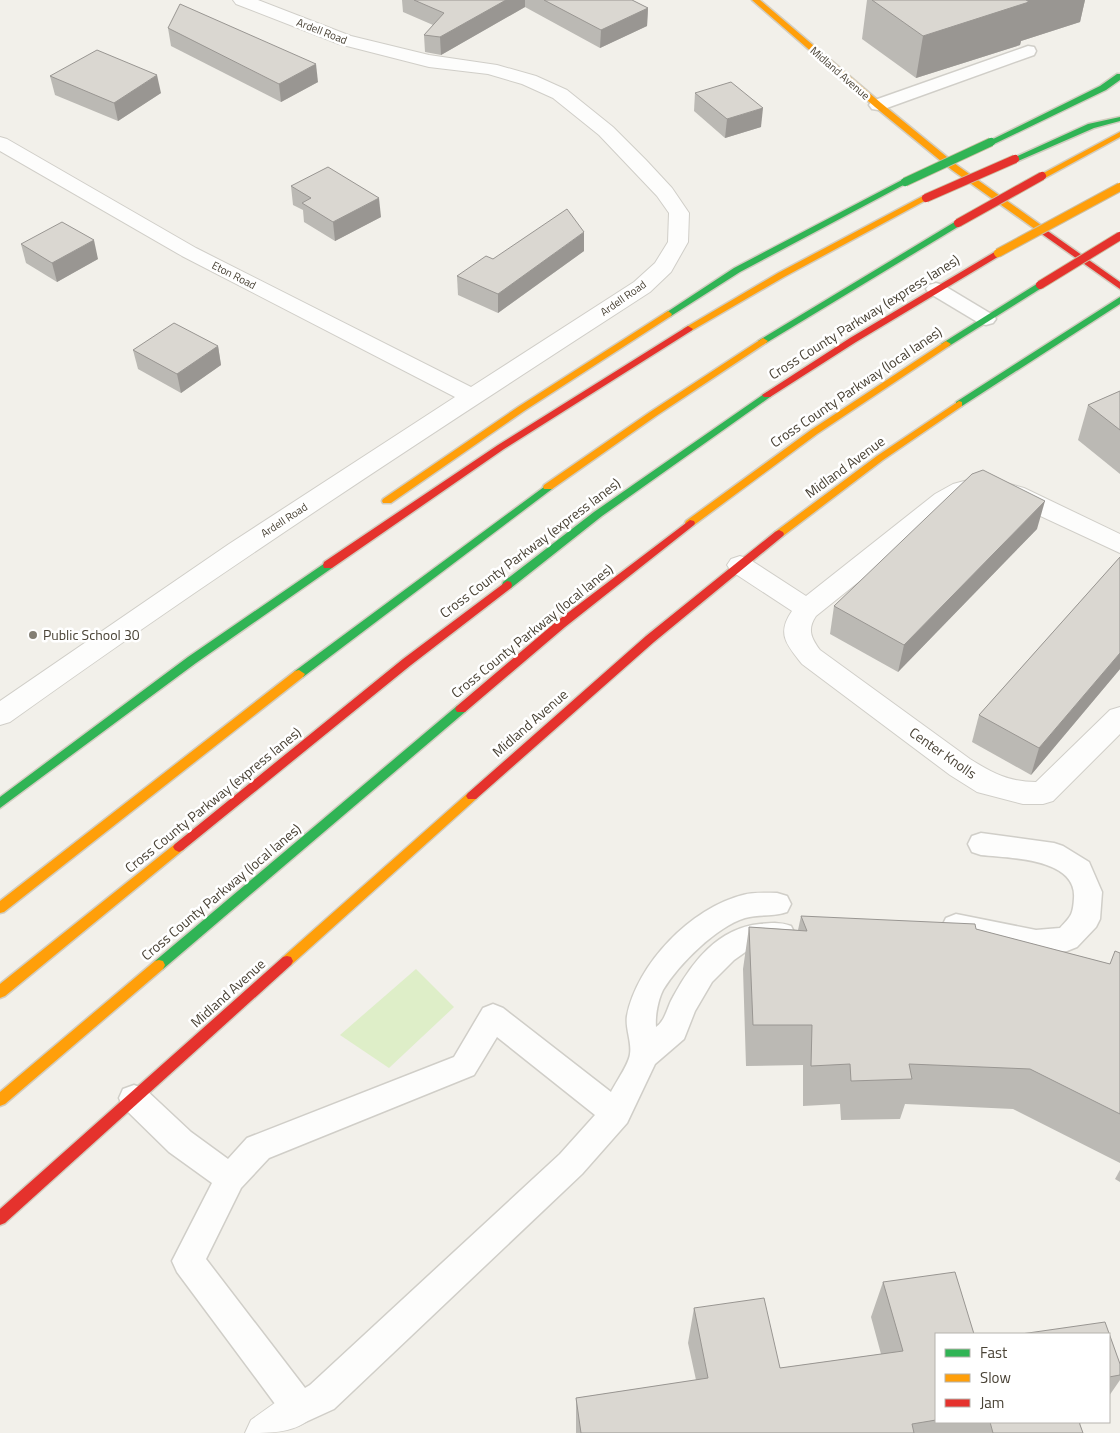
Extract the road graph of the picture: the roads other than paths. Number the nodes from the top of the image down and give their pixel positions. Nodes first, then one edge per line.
1 (242, 0) edge
2 (756, 0) edge
3 (1028, 52) dead end
4 (1120, 76) edge
5 (878, 105) junction
6 (1120, 119) edge
7 (1120, 134) edge
8 (0, 143) edge
9 (1120, 187) edge
10 (1120, 236) edge
11 (1112, 260) dead end
12 (1086, 275) dead end
13 (1120, 286) edge
14 (936, 289) junction
15 (1120, 300) edge
16 (986, 319) junction
17 (1007, 320) dead end
18 (946, 344) junction
19 (473, 397) junction
20 (377, 508) dead end
21 (1120, 544) edge
22 (740, 565) junction
23 (280, 585) dead end
24 (808, 609) junction
25 (193, 660) junction
26 (0, 715) edge
27 (1120, 717) edge
28 (0, 803) edge
29 (981, 844) dead end
30 (777, 904) dead end
31 (0, 908) edge
32 (926, 925) edge
33 (806, 932) edge
34 (0, 992) edge
35 (645, 1055) junction
36 (134, 1098) junction
37 (0, 1100) edge
38 (616, 1113) junction
39 (230, 1178) junction
40 (0, 1218) edge
41 (299, 1408) junction
42 (264, 1433) edge

1 - 19 street, Ardell Road
2 - 5 main road, Midland Avenue
3 - 5 lane
4 - 20 main road, bridge
5 - 13 main road, Midland Avenue
6 - 25 main road, bridge
7 - 31 main road, bridge
8 - 19 street, Eton Road
9 - 14 main road, Cross County Parkway (express lanes), bridge
10 - 16 main road, Cross County Parkway (local lanes), bridge
11 - 12 main road
14 - 16 lane
14 - 34 main road, Cross County Parkway (express lanes)
15 - 22 main road, Midland Avenue
16 - 18 main road, Cross County Parkway (local lanes)
17 - 18 main road
18 - 37 main road, Cross County Parkway (local lanes)
19 - 26 street, Ardell Road
21 - 24 street, Center Knolls
22 - 24 street
22 - 36 main road, Midland Avenue
23 - 25 main road
24 - 27 street, Center Knolls
25 - 28 main road
29 - 32 lane
30 - 35 lane
33 - 35 lane
35 - 38 lane
36 - 39 lane
36 - 40 main road, Midland Avenue
38 - 39 lane
38 - 41 lane
39 - 41 lane
41 - 42 street

